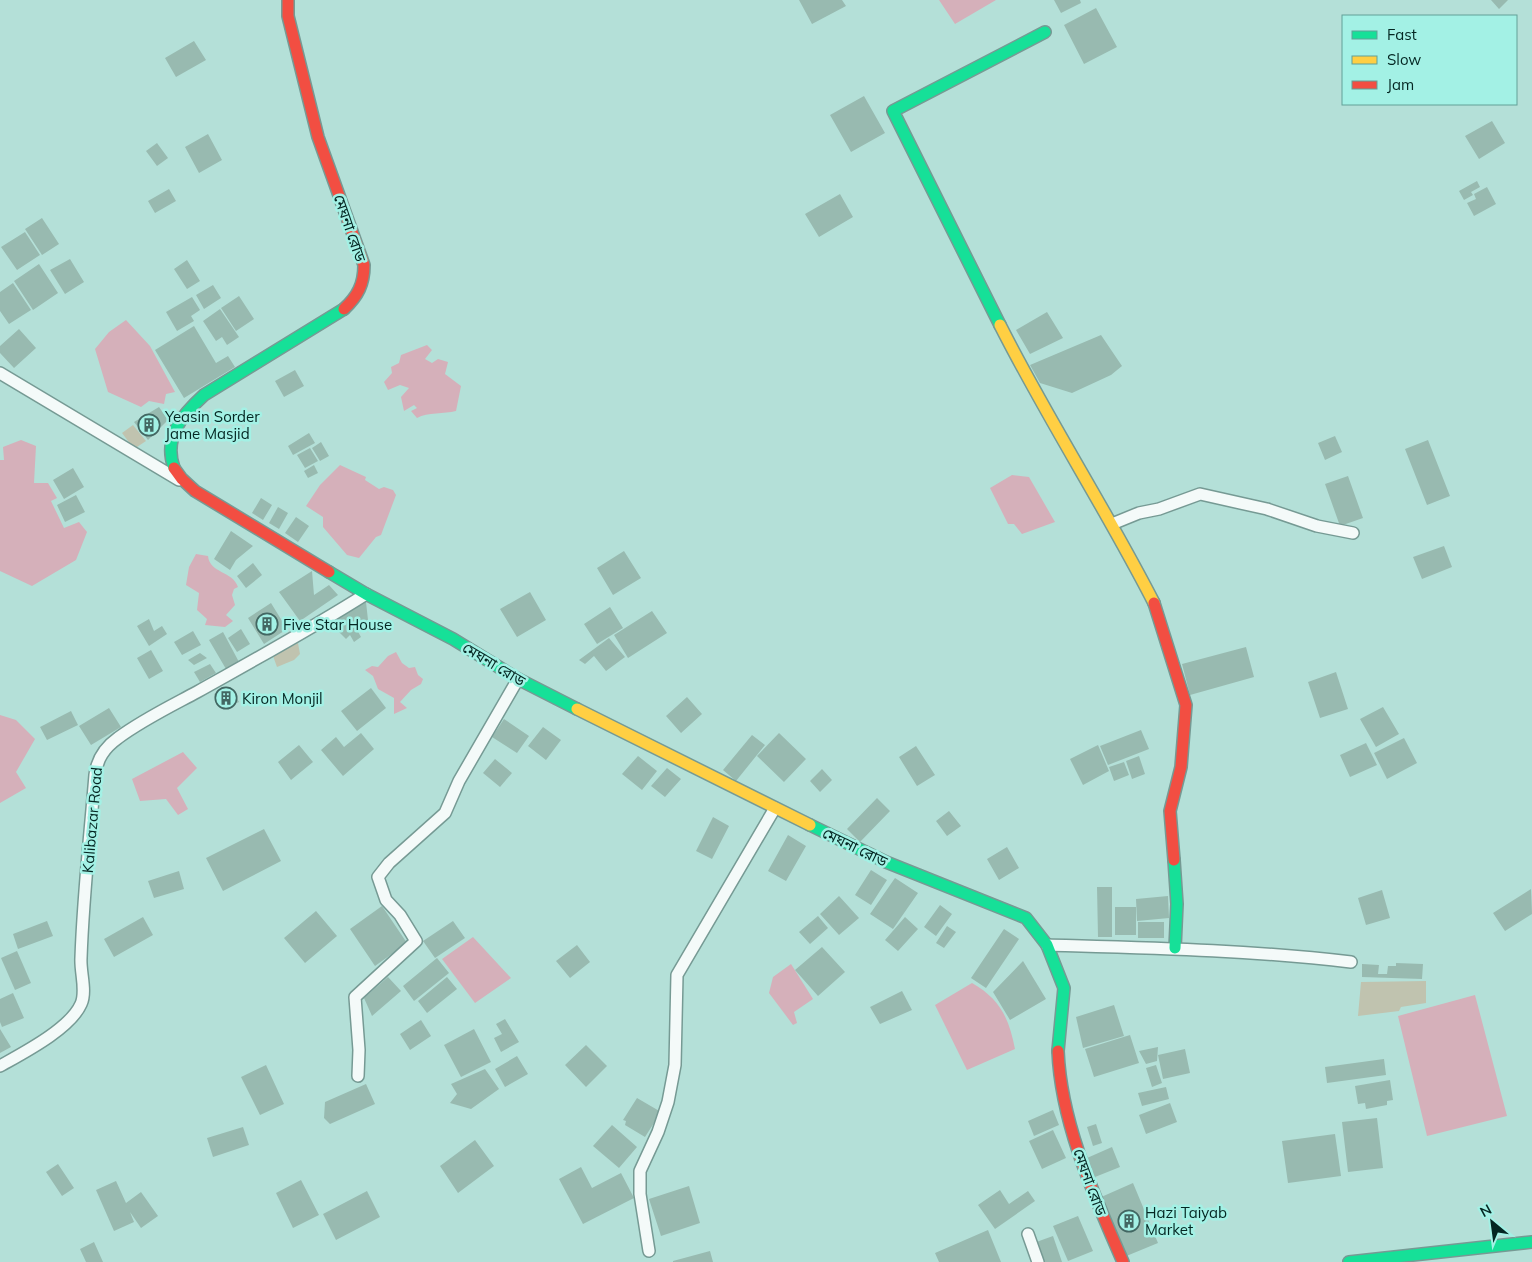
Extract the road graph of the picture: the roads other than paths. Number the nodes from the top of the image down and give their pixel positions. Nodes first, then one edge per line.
1 (288, 0) edge
2 (1045, 32) dead end
3 (0, 373) edge
4 (183, 482) junction
5 (1112, 524) junction
6 (1353, 532) dead end
7 (366, 594) junction
8 (518, 679) junction
9 (775, 808) junction
10 (1047, 945) junction
11 (1175, 948) junction
12 (1351, 962) dead end
13 (0, 1066) edge
14 (358, 1076) dead end
15 (1028, 1234) dead end
16 (1532, 1242) edge
17 (649, 1250) dead end
18 (1038, 1262) edge
19 (1123, 1262) edge
20 (1349, 1262) edge

1 - 4 main road, মেঘনা রোড
2 - 5 main road
3 - 4 street
4 - 7 main road, মেঘনা রোড
5 - 6 street
5 - 11 main road
7 - 8 main road, মেঘনা রোড
7 - 13 street, Kalibazar Road
8 - 9 main road, মেঘনা রোড
8 - 14 street
9 - 10 main road, মেঘনা রোড
9 - 17 street
10 - 11 street
10 - 19 main road, মেঘনা রোড
11 - 12 street
15 - 18 street
16 - 20 main road

